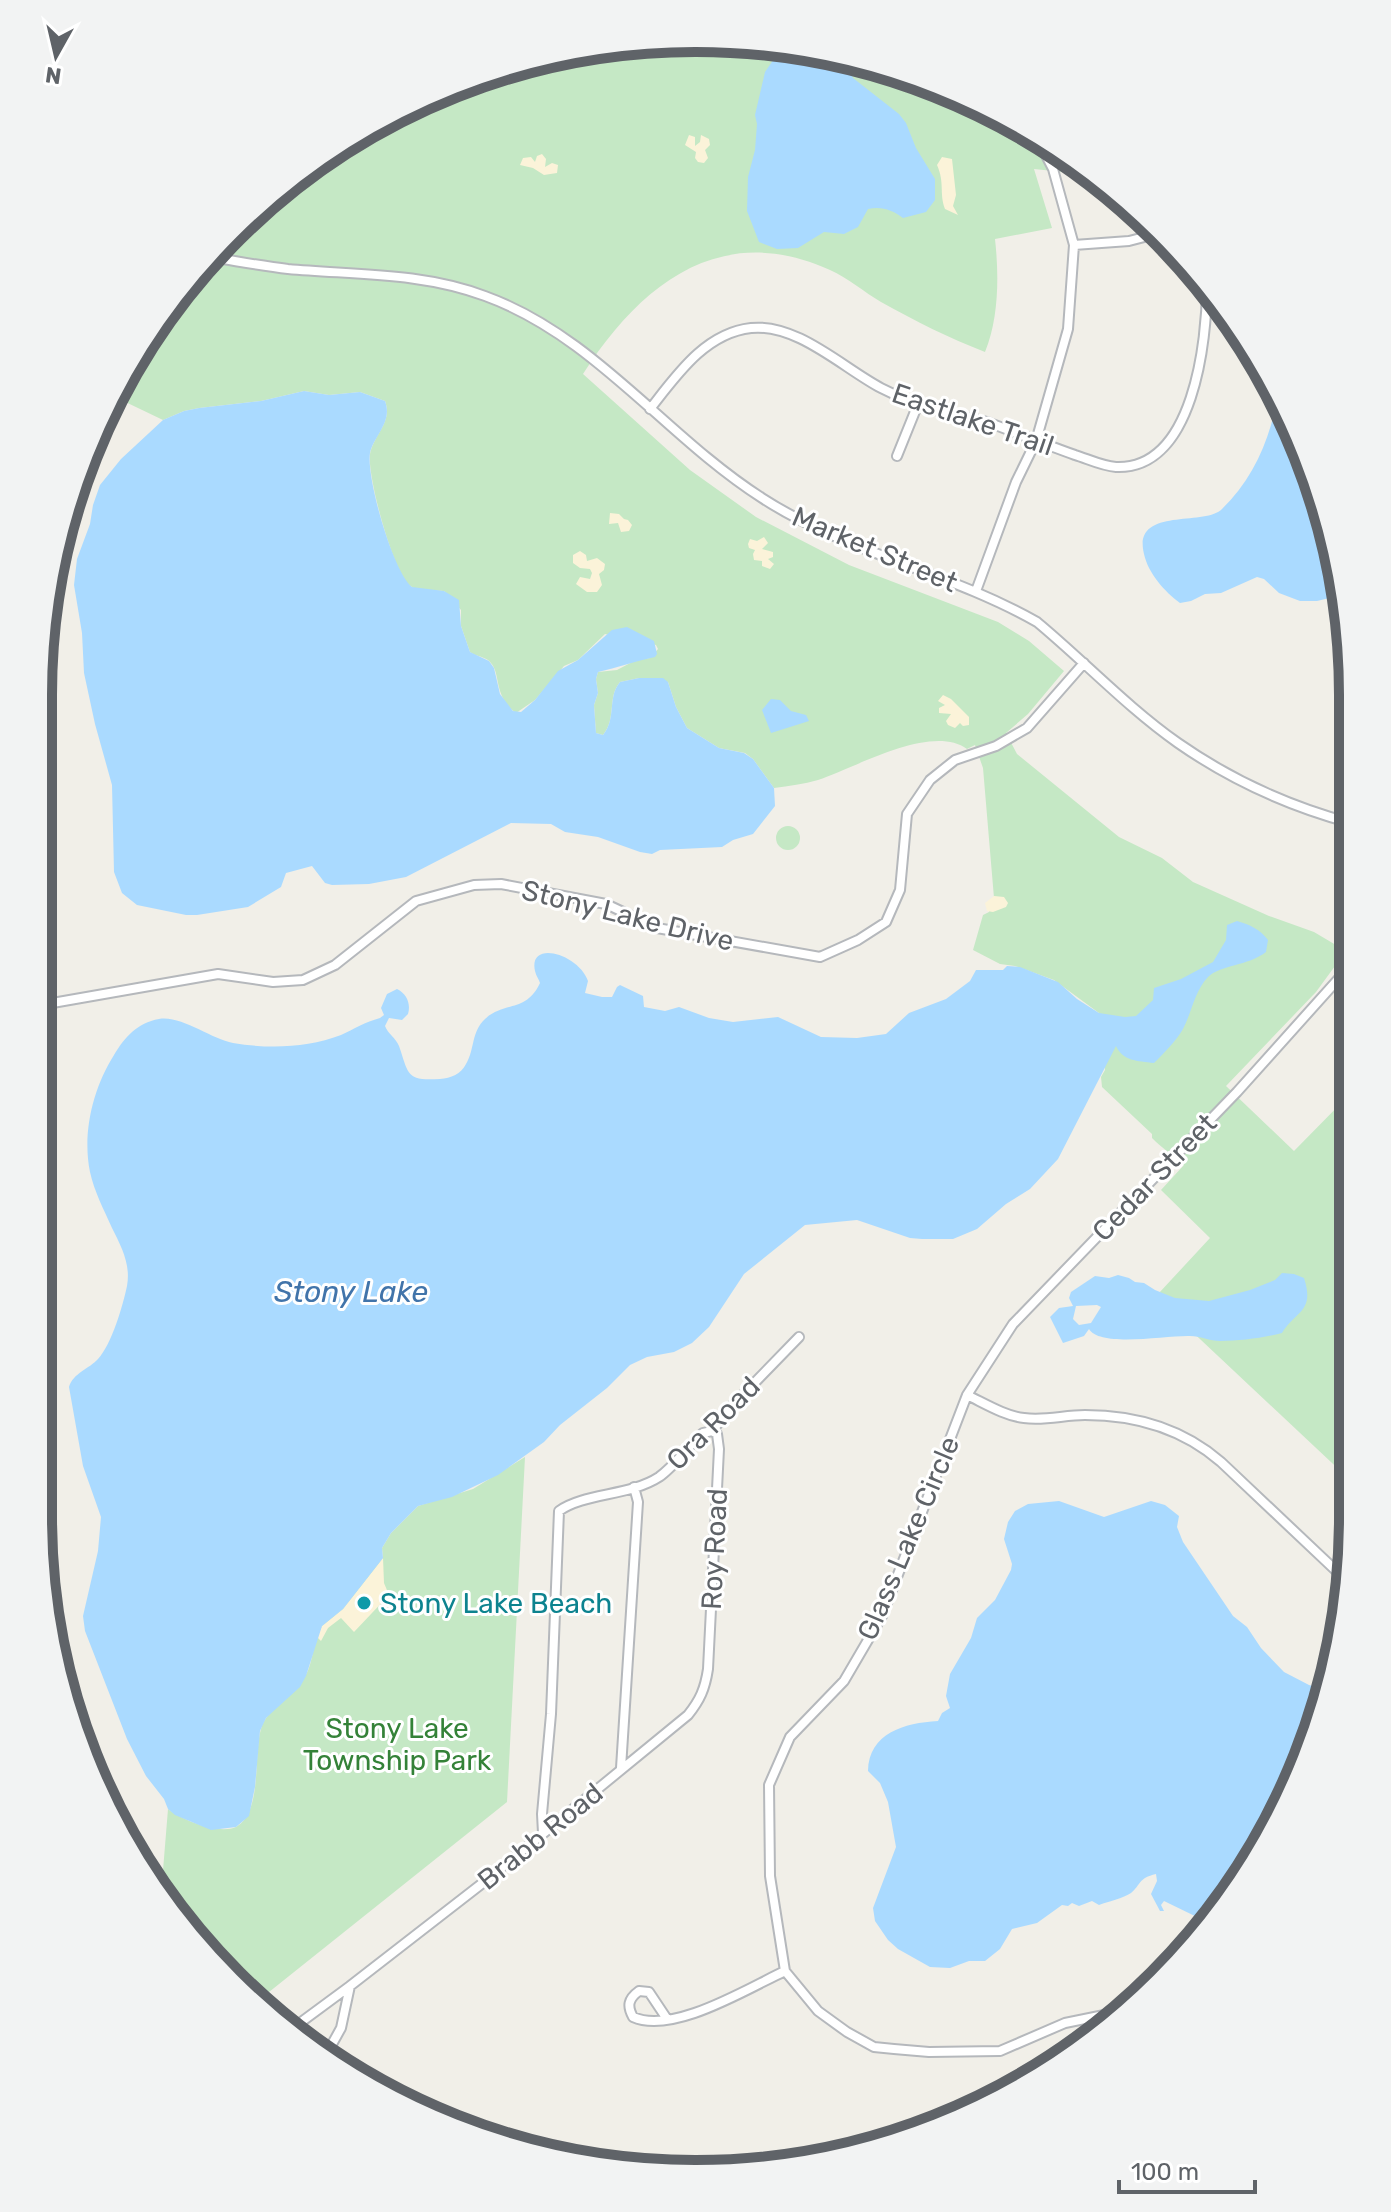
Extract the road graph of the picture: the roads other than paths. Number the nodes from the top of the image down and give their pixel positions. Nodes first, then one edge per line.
1 (1046, 156) edge
2 (1147, 236) edge
3 (1074, 245) junction
4 (223, 259) edge
5 (1206, 304) edge
6 (918, 404) junction
7 (650, 409) junction
8 (1036, 441) junction
9 (897, 456) dead end
10 (976, 591) junction
11 (1084, 663) junction
12 (1339, 820) edge
13 (1339, 978) edge
14 (52, 1003) edge
15 (799, 1337) dead end
16 (967, 1395) junction
17 (712, 1431) junction
18 (634, 1487) junction
19 (1337, 1571) edge
20 (708, 1669) joint
21 (621, 1768) junction
22 (543, 1833) junction
23 (785, 1971) junction
24 (350, 1986) junction
25 (1101, 2016) edge
26 (667, 2019) junction
27 (299, 2023) edge
28 (331, 2047) edge

1 - 3 street
2 - 3 street
3 - 8 street
4 - 7 street, Market Street
5 - 8 street, Eastlake Trail
6 - 7 street, Eastlake Trail
6 - 8 street, Eastlake Trail
6 - 9 street
7 - 10 street, Market Street
8 - 10 street
10 - 11 street, Market Street
11 - 12 street, Market Street
11 - 14 street, Stony Lake Drive
13 - 16 street, Cedar Street
15 - 17 street, Ora Road
16 - 19 street
16 - 23 street, Glass Lake Circle
17 - 18 street, Ora Road
17 - 20 street, Roy Road
18 - 21 street
18 - 22 street, Ora Road
20 - 21 street, Brabb Road
21 - 22 street, Brabb Road
22 - 24 street, Brabb Road
23 - 25 street
23 - 26 street
24 - 27 street, Brabb Road
24 - 28 street
26 - 26 street

